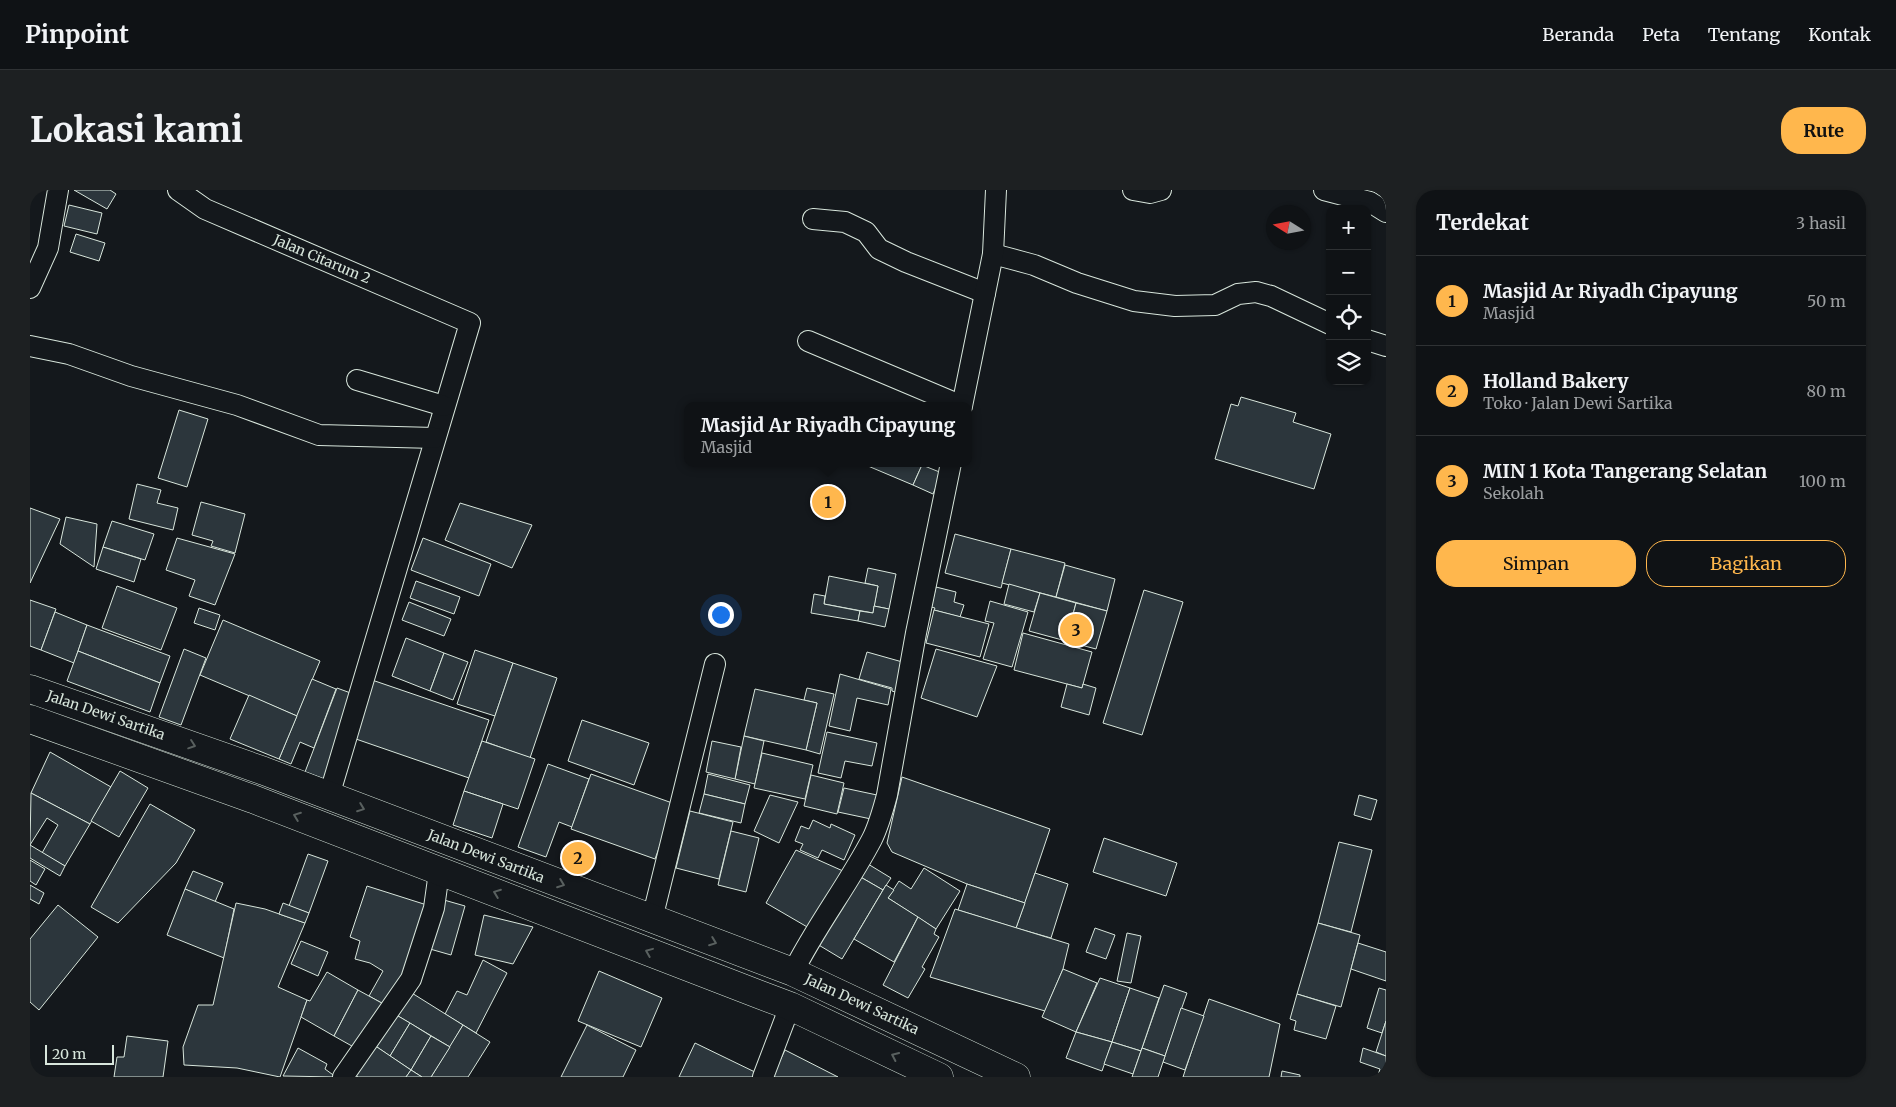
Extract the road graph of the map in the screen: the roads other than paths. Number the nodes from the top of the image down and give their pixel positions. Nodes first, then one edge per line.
1 (58, 190) edge
2 (178, 190) edge
3 (996, 190) edge
4 (1133, 190) edge
5 (1161, 190) edge
6 (1324, 190) edge
7 (1376, 201) edge
8 (813, 219) dead end
9 (993, 254) junction
10 (30, 288) edge
11 (985, 293) junction
12 (1326, 322) edge
13 (808, 341) dead end
14 (1371, 341) edge
15 (30, 346) edge
16 (1386, 346) edge
17 (357, 380) dead end
18 (953, 402) edge
19 (963, 402) edge
20 (444, 406) junction
21 (435, 438) junction
22 (949, 467) edge
23 (715, 664) dead end
24 (30, 689) edge
25 (30, 719) edge
26 (264, 770) junction
27 (329, 796) junction
28 (253, 799) junction
29 (439, 872) junction
30 (652, 919) junction
31 (782, 968) junction
32 (758, 994) junction
33 (790, 1006) junction
34 (343, 1077) edge
35 (763, 1077) edge
36 (939, 1077) edge
37 (1016, 1077) edge

1 - 10 street
2 - 20 street, Jalan Citarum 2
3 - 9 street
4 - 5 street
6 - 7 street
8 - 11 street
9 - 11 street
9 - 12 street
11 - 19 street
13 - 18 street
14 - 16 street
15 - 21 street
17 - 20 street
20 - 21 street
21 - 27 street
22 - 31 street
23 - 30 street
24 -> 26 highway, Jalan Dewi Sartika
25 - 28 highway, Jalan Dewi Sartika
26 - 27 highway, Jalan Dewi Sartika
26 - 28 highway
27 -> 30 highway, Jalan Dewi Sartika
29 -> 28 highway, Jalan Dewi Sartika
32 -> 29 highway, Jalan Dewi Sartika
29 - 34 street
30 -> 31 highway, Jalan Dewi Sartika
31 - 32 highway
31 - 37 highway, Jalan Dewi Sartika
32 - 33 highway, Jalan Dewi Sartika
33 - 35 street
36 -> 33 highway, Jalan Dewi Sartika

